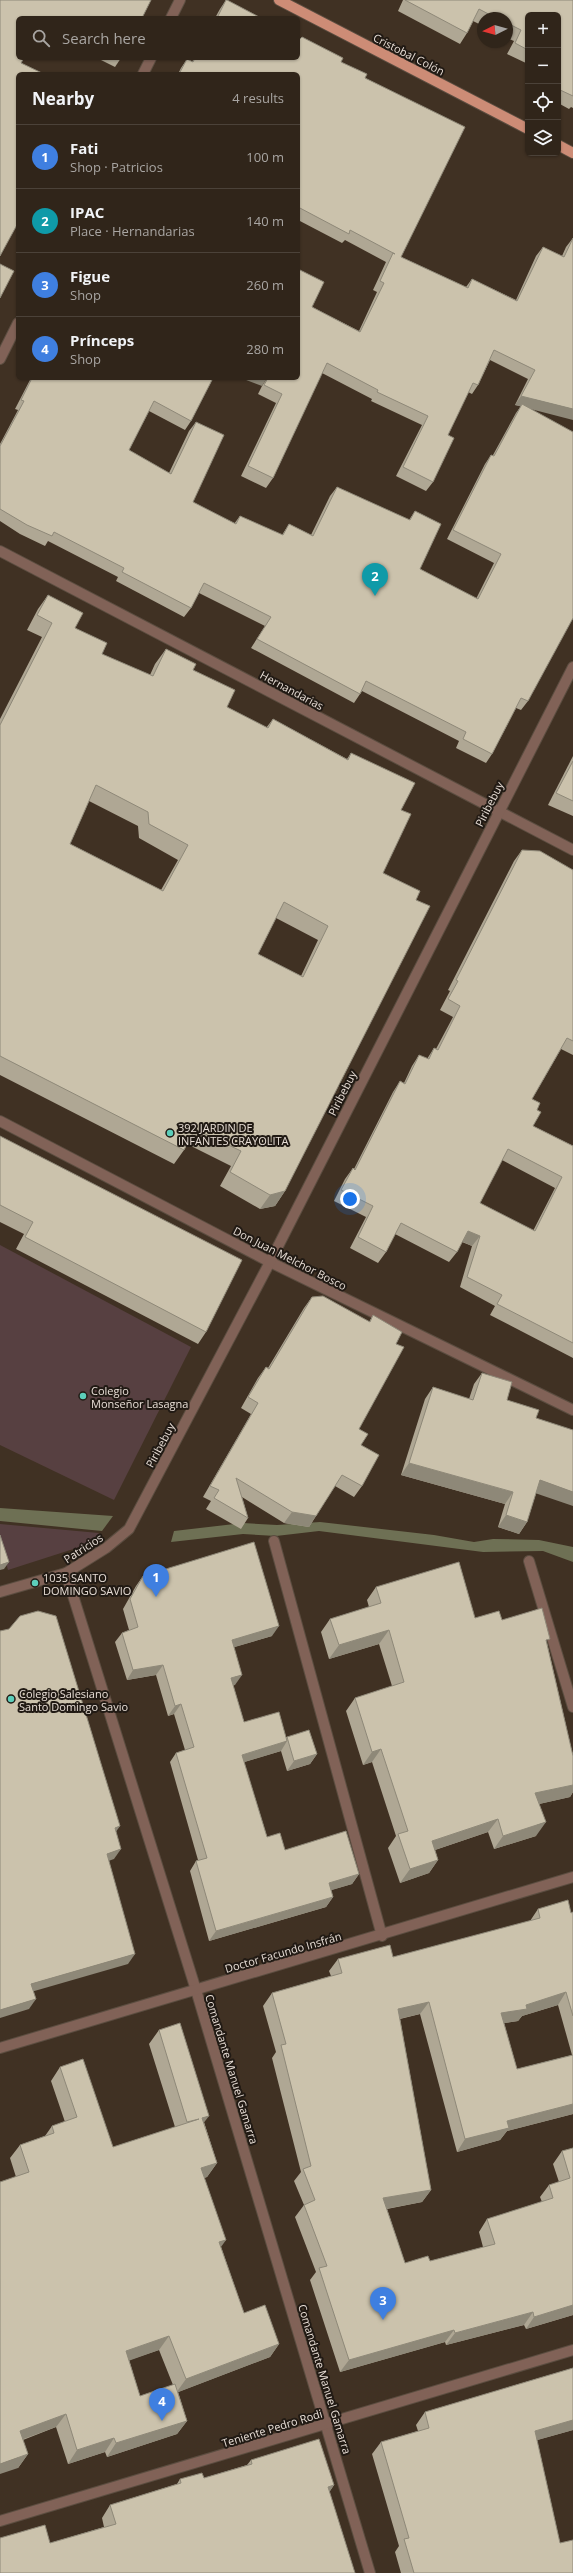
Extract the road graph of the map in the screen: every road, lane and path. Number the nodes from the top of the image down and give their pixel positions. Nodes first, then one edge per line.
1 (180, 0) edge
2 (279, 0) edge
3 (172, 16) edge
4 (150, 60) edge
5 (144, 72) edge
6 (525, 127) edge
7 (561, 146) edge
8 (573, 152) edge
9 (16, 327) edge
10 (0, 359) edge
11 (0, 551) edge
12 (573, 667) edge
13 (499, 812) junction
14 (573, 850) edge
15 (0, 1121) edge
16 (270, 1262) junction
17 (573, 1410) edge
18 (129, 1529) joint
19 (274, 1541) dead end
20 (529, 1561) dead end
21 (66, 1573) junction
22 (0, 1592) edge
23 (573, 1708) edge
24 (573, 1877) edge
25 (382, 1936) junction
26 (196, 1990) junction
27 (0, 2048) edge
28 (573, 2350) edge
29 (326, 2424) junction
30 (0, 2521) edge
31 (370, 2573) edge

1 - 3 street
2 - 6 main road, Cristobal Colón
4 - 5 street
7 - 8 main road
9 - 10 street
11 - 13 street, Hernandarias
12 - 13 street, Piribebuy
13 - 14 street, Hernandarias
13 - 16 street, Piribebuy
15 - 16 street, Don Juan Melchor Bosco
16 - 17 street, Don Juan Melchor Bosco
16 - 18 street, Piribebuy
18 - 21 street, Patricios
19 - 25 street
20 - 23 street
21 - 22 street, Patricios
21 - 26 street, Comandante Manuel Gamarra
24 - 25 street, Doctor Facundo Insfrán
25 - 26 street, Doctor Facundo Insfrán
26 - 27 street, Doctor Facundo Insfrán
26 - 29 street, Comandante Manuel Gamarra
28 - 29 street, Teniente Pedro Rodi
29 - 30 street, Teniente Pedro Rodi
29 - 31 street, Comandante Manuel Gamarra

